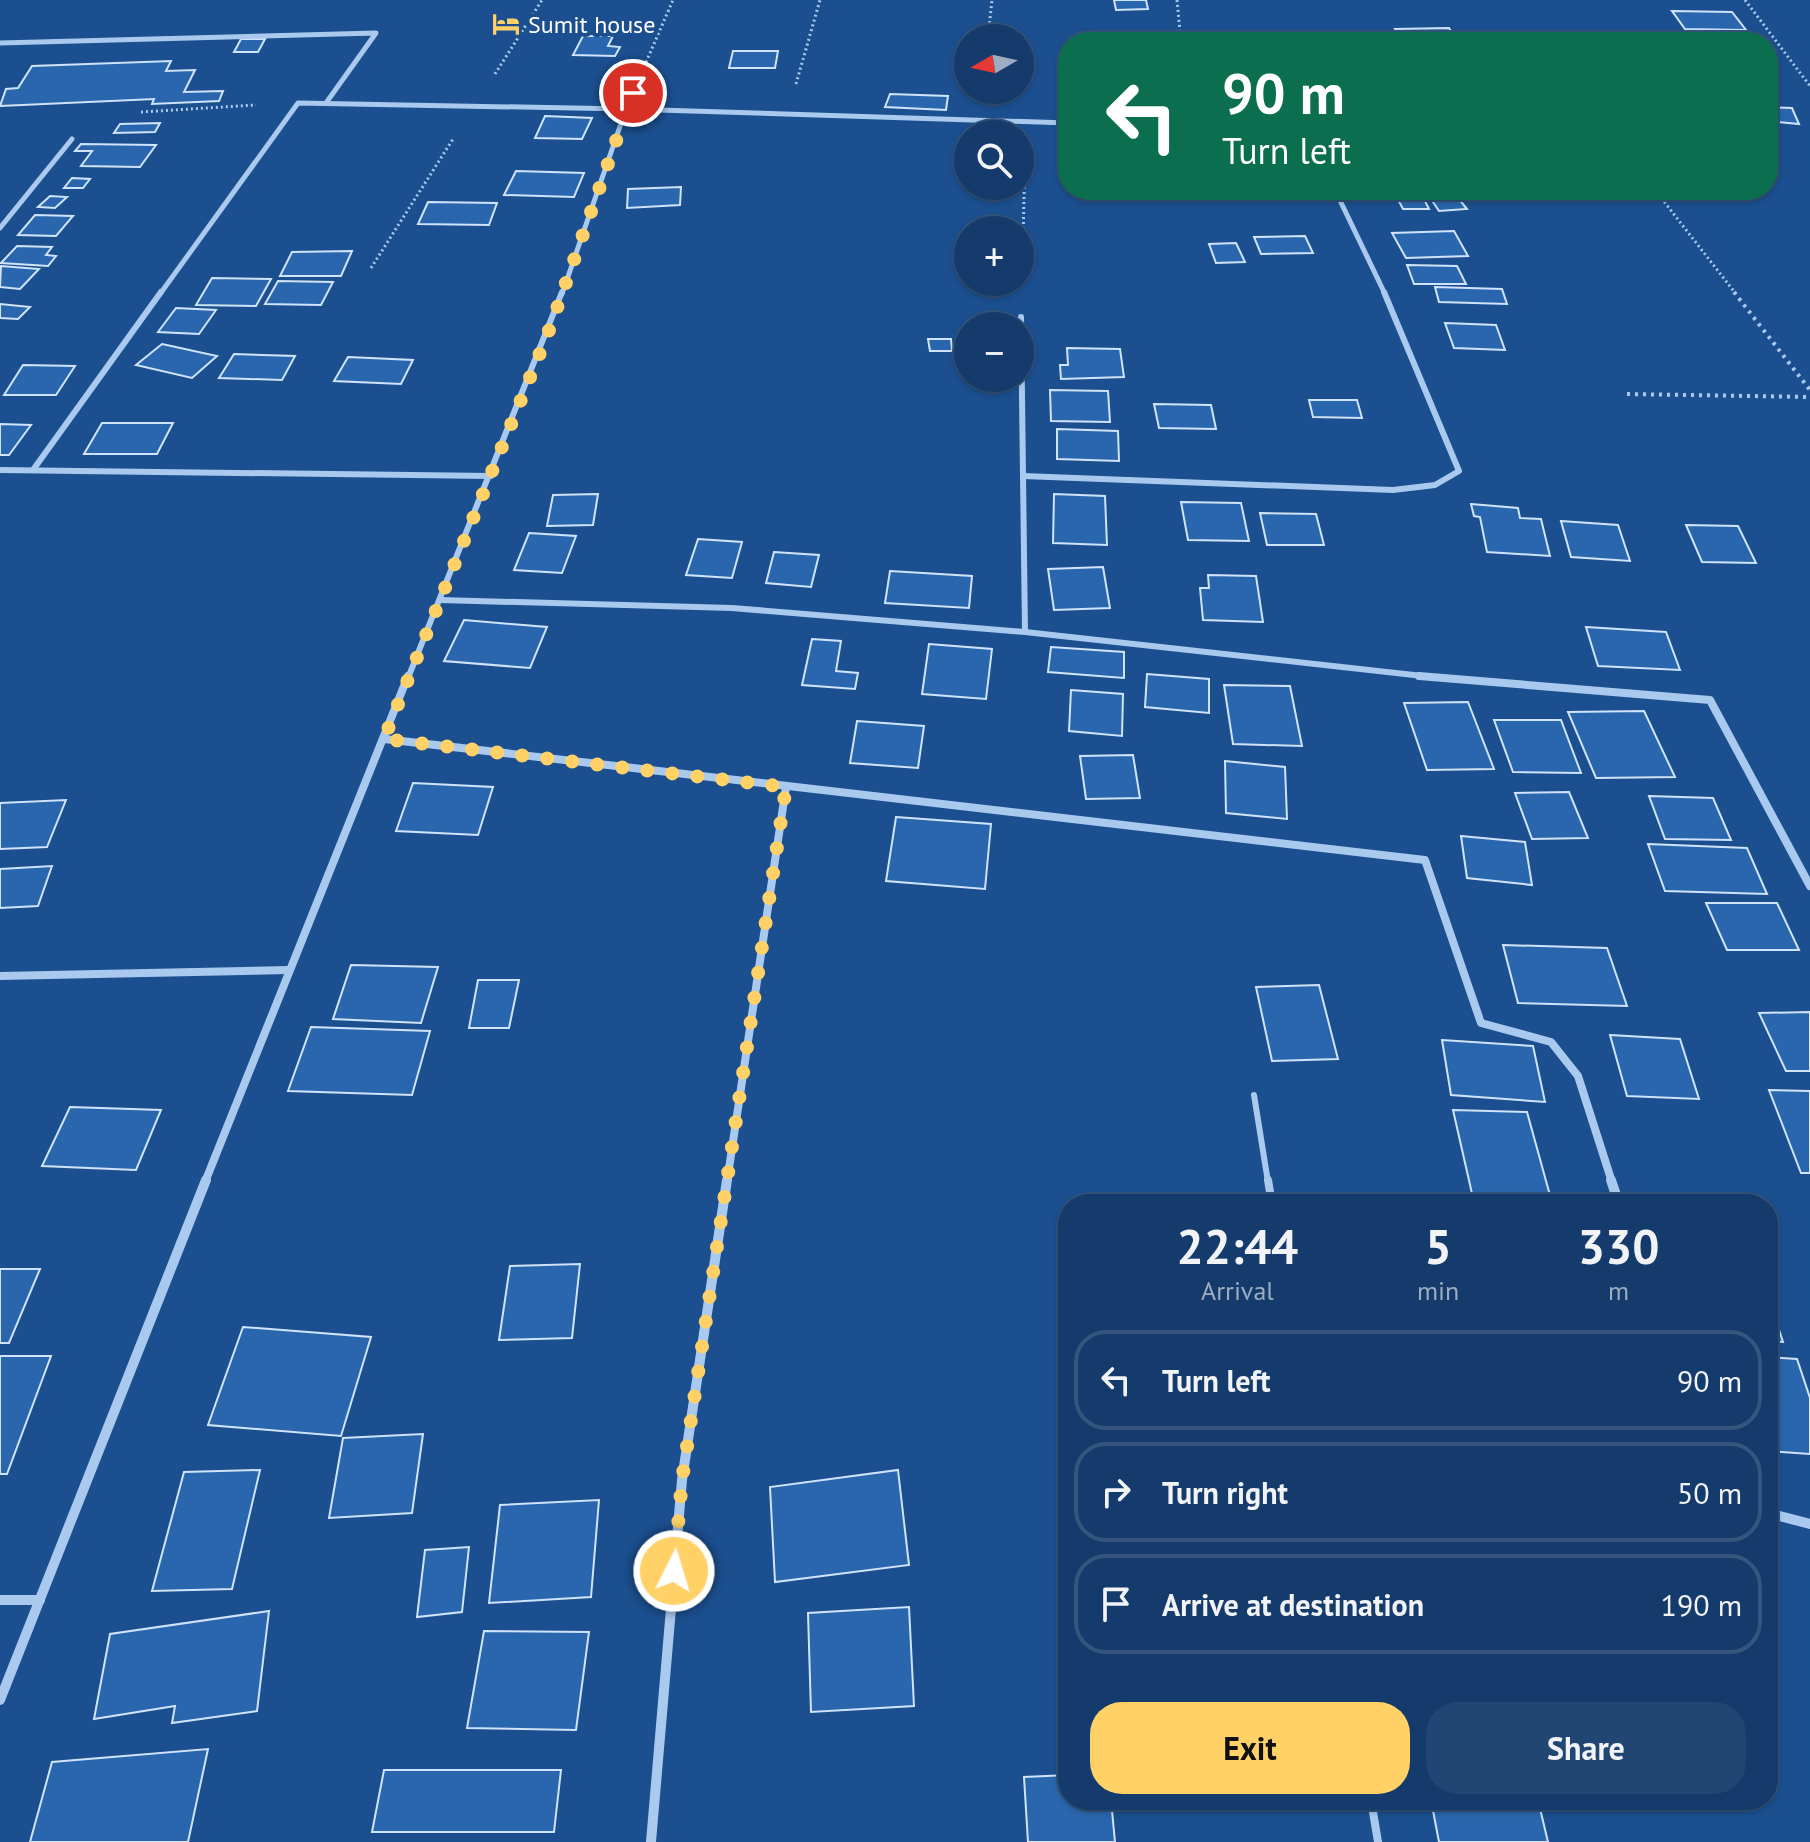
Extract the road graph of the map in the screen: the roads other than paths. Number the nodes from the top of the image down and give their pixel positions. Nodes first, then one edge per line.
1 (0, 43) edge
2 (326, 103) junction
3 (626, 109) junction
4 (1058, 123) edge
5 (72, 139) dead end
6 (1340, 200) edge
7 (0, 228) edge
8 (1022, 392) edge
9 (0, 470) edge
10 (33, 470) junction
11 (491, 476) junction
12 (1023, 476) junction
13 (440, 600) junction
14 (1025, 632) junction
15 (384, 739) junction
16 (786, 787) junction
17 (1810, 886) edge
18 (289, 970) junction
19 (0, 976) edge
20 (1254, 1095) dead end
21 (1270, 1194) edge
22 (1616, 1194) edge
23 (1778, 1516) edge
24 (1810, 1524) edge
25 (0, 1600) edge
26 (40, 1600) junction
27 (0, 1700) edge
28 (1373, 1810) edge
29 (651, 1842) edge
30 (1378, 1842) edge

1 - 2 street
2 - 3 street
2 - 10 street
3 - 4 street
3 - 11 street
5 - 7 street
6 - 12 street
8 - 12 street
9 - 10 street
10 - 11 street
11 - 13 street
12 - 14 street
13 - 14 street
13 - 15 street
14 - 17 street
15 - 16 street
15 - 18 street
16 - 22 street
16 - 29 street
18 - 19 street
18 - 26 street
20 - 21 lane
23 - 24 street
25 - 26 street
26 - 27 street
28 - 30 lane

